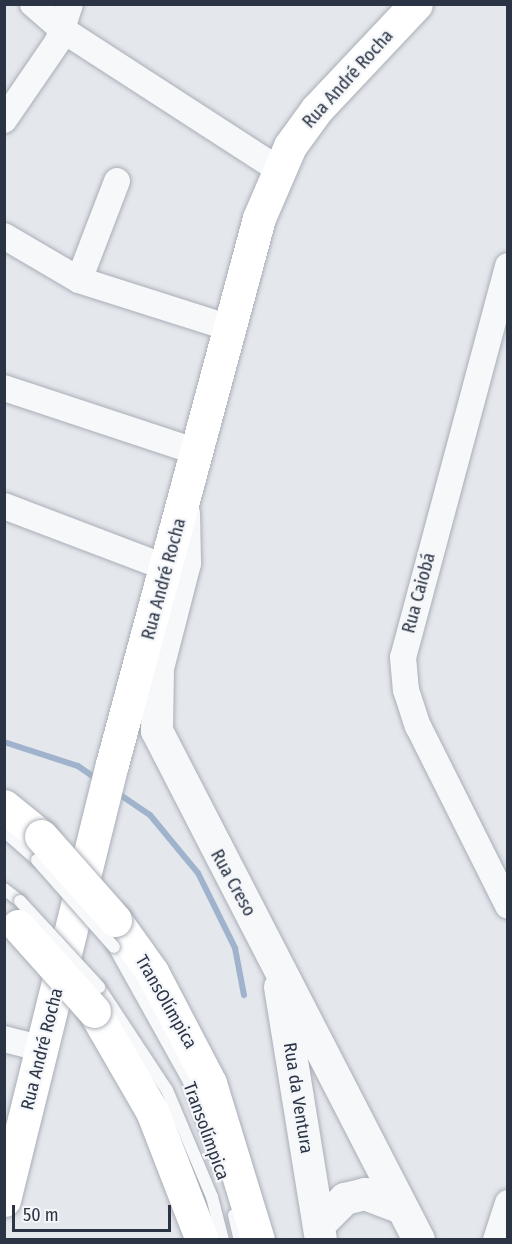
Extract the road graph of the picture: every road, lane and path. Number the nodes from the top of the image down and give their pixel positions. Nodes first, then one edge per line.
1 (33, 4) edge
2 (70, 4) edge
3 (416, 4) edge
4 (63, 30) junction
5 (4, 120) edge
6 (278, 170) junction
7 (117, 181) dead end
8 (4, 236) edge
9 (507, 266) edge
10 (79, 280) junction
11 (230, 328) junction
12 (4, 388) edge
13 (198, 452) junction
14 (184, 504) junction
15 (4, 506) edge
16 (167, 567) junction
17 (4, 806) edge
18 (4, 831) edge
19 (39, 848) junction
20 (4, 889) edge
21 (507, 906) edge
22 (14, 914) edge
23 (114, 934) junction
24 (275, 957) junction
25 (96, 999) junction
26 (4, 1039) edge
27 (43, 1049) junction
28 (13, 1128) edge
29 (4, 1200) edge
30 (507, 1203) edge
31 (401, 1208) junction
32 (320, 1232) edge
33 (202, 1239) edge
34 (223, 1239) edge
35 (240, 1239) edge
36 (258, 1239) edge
37 (419, 1239) edge
38 (495, 1239) edge

1 - 4 street
2 - 4 street
3 - 6 main road, Rua André Rocha
4 - 5 street
4 - 6 street
6 - 11 main road, Rua André Rocha
7 - 10 street
8 - 10 street
9 - 21 street, Rua Caiobá
10 - 11 street
11 - 13 main road, Rua André Rocha
12 - 13 street
13 - 14 main road, Rua André Rocha
14 - 16 main road, Rua André Rocha
14 - 24 street, Rua Creso
15 - 16 street
16 - 27 main road, Rua André Rocha
17 - 19 main road, TransOlímpica
18 - 19 lane
19 - 23 main road, TransOlímpica, bridge
20 - 22 lane
22 - 25 main road, bridge
23 - 35 lane, Transolímpica
23 - 36 main road, TransOlímpica
24 - 31 street, Rua Creso
24 - 32 street, Rua da Ventura
25 - 33 main road
25 - 34 lane, Transolímpica
26 - 27 street
27 - 28 main road, Rua André Rocha
28 - 29 main road, Rua André Rocha
30 - 38 street
31 - 32 street
31 - 37 street, Rua Creso

